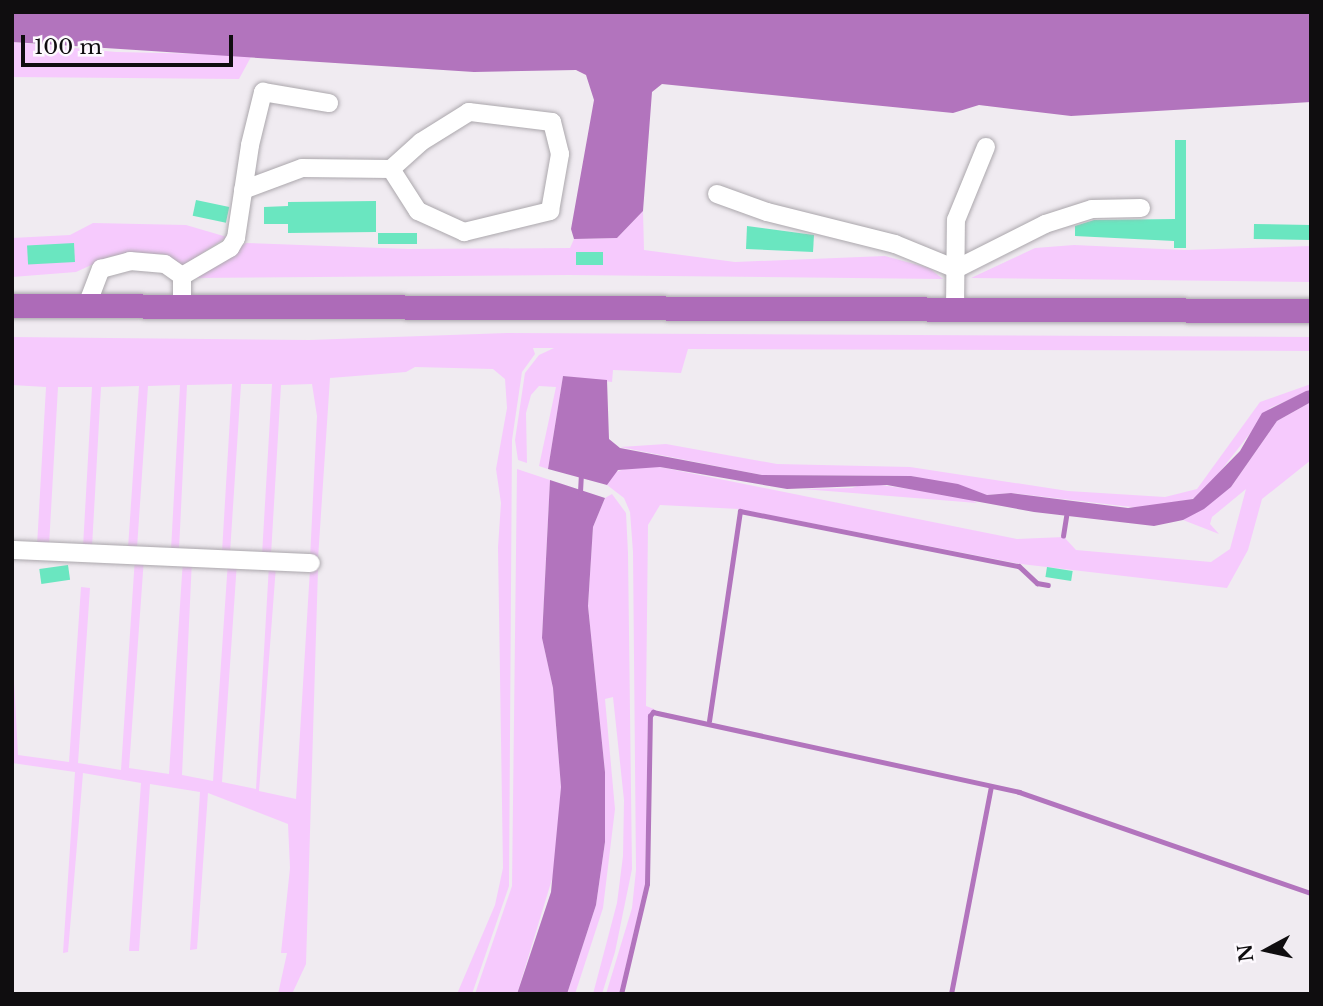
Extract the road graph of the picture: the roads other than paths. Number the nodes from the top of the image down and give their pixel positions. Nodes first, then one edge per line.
1 (329, 103) dead end
2 (986, 147) dead end
3 (391, 169) junction
4 (243, 190) junction
5 (718, 194) dead end
6 (1141, 208) dead end
7 (956, 268) junction
8 (182, 276) junction
9 (12, 306) edge
10 (87, 306) junction
11 (182, 306) junction
12 (956, 309) junction
13 (1311, 311) edge
14 (12, 550) edge
15 (311, 563) dead end

1 - 4 street
2 - 7 street
3 - 3 street
3 - 4 street
4 - 8 street
5 - 7 street
6 - 7 street
7 - 12 street
8 - 10 street
8 - 11 street
9 - 10 highway
10 - 11 highway
11 - 12 highway
12 - 13 highway
14 - 15 street

